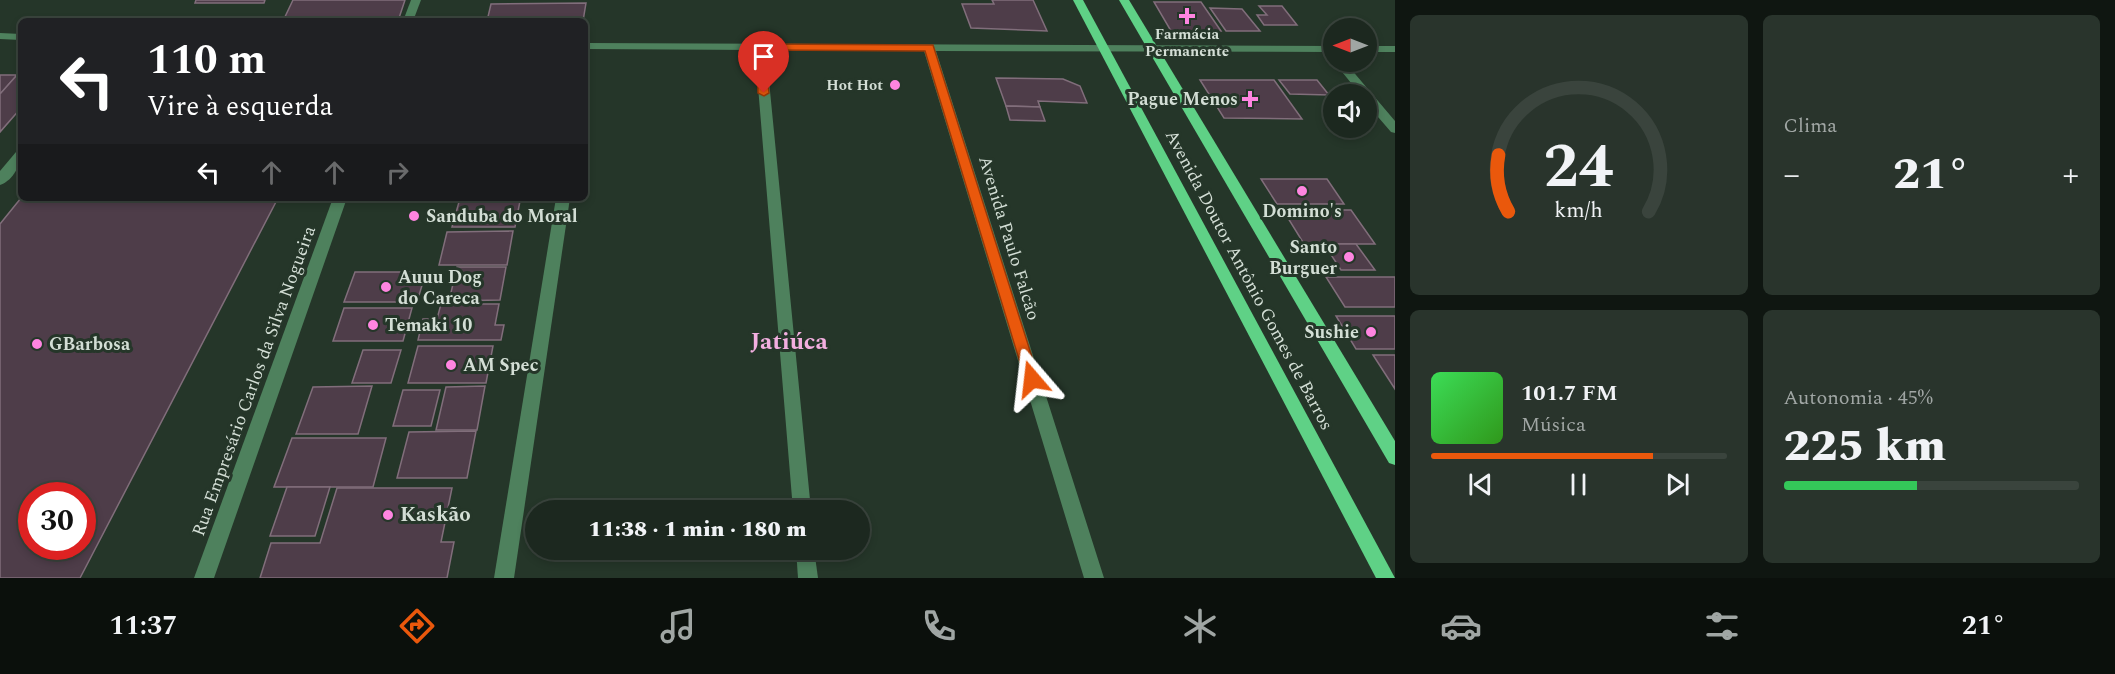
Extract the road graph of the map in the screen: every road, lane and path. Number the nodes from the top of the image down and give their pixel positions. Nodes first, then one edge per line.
1 (416, 0) edge
2 (1078, 0) edge
3 (1125, 0) edge
4 (409, 18) edge
5 (0, 36) edge
6 (18, 37) edge
7 (760, 47) junction
8 (929, 48) junction
9 (1103, 48) junction
10 (588, 49) edge
11 (1154, 49) junction
12 (1377, 49) edge
13 (1395, 49) edge
14 (1323, 51) edge
15 (1347, 72) edge
16 (1395, 129) edge
17 (18, 158) edge
18 (0, 180) edge
19 (339, 201) edge
20 (563, 201) edge
21 (1395, 457) edge
22 (801, 500) edge
23 (806, 560) edge
24 (204, 578) edge
25 (504, 578) edge
26 (808, 578) edge
27 (1094, 578) edge
28 (1386, 578) edge

1 - 4 street
2 - 9 main road, Avenida Doutor Antônio Gomes de Barros
3 - 11 main road, Avenida Doutor Antônio Gomes de Barros
5 - 6 street
7 - 8 street
7 - 10 street
7 - 22 street
8 - 9 street
8 - 27 street, Avenida Paulo Falcão
9 - 11 street
9 - 28 main road, Avenida Doutor Antônio Gomes de Barros
11 - 14 street
11 - 21 main road, Avenida Doutor Antônio Gomes de Barros
12 - 13 street
15 - 16 street
17 - 18 street
19 - 24 street, Rua Empresário Carlos da Silva Nogueira
20 - 25 street
23 - 26 street

